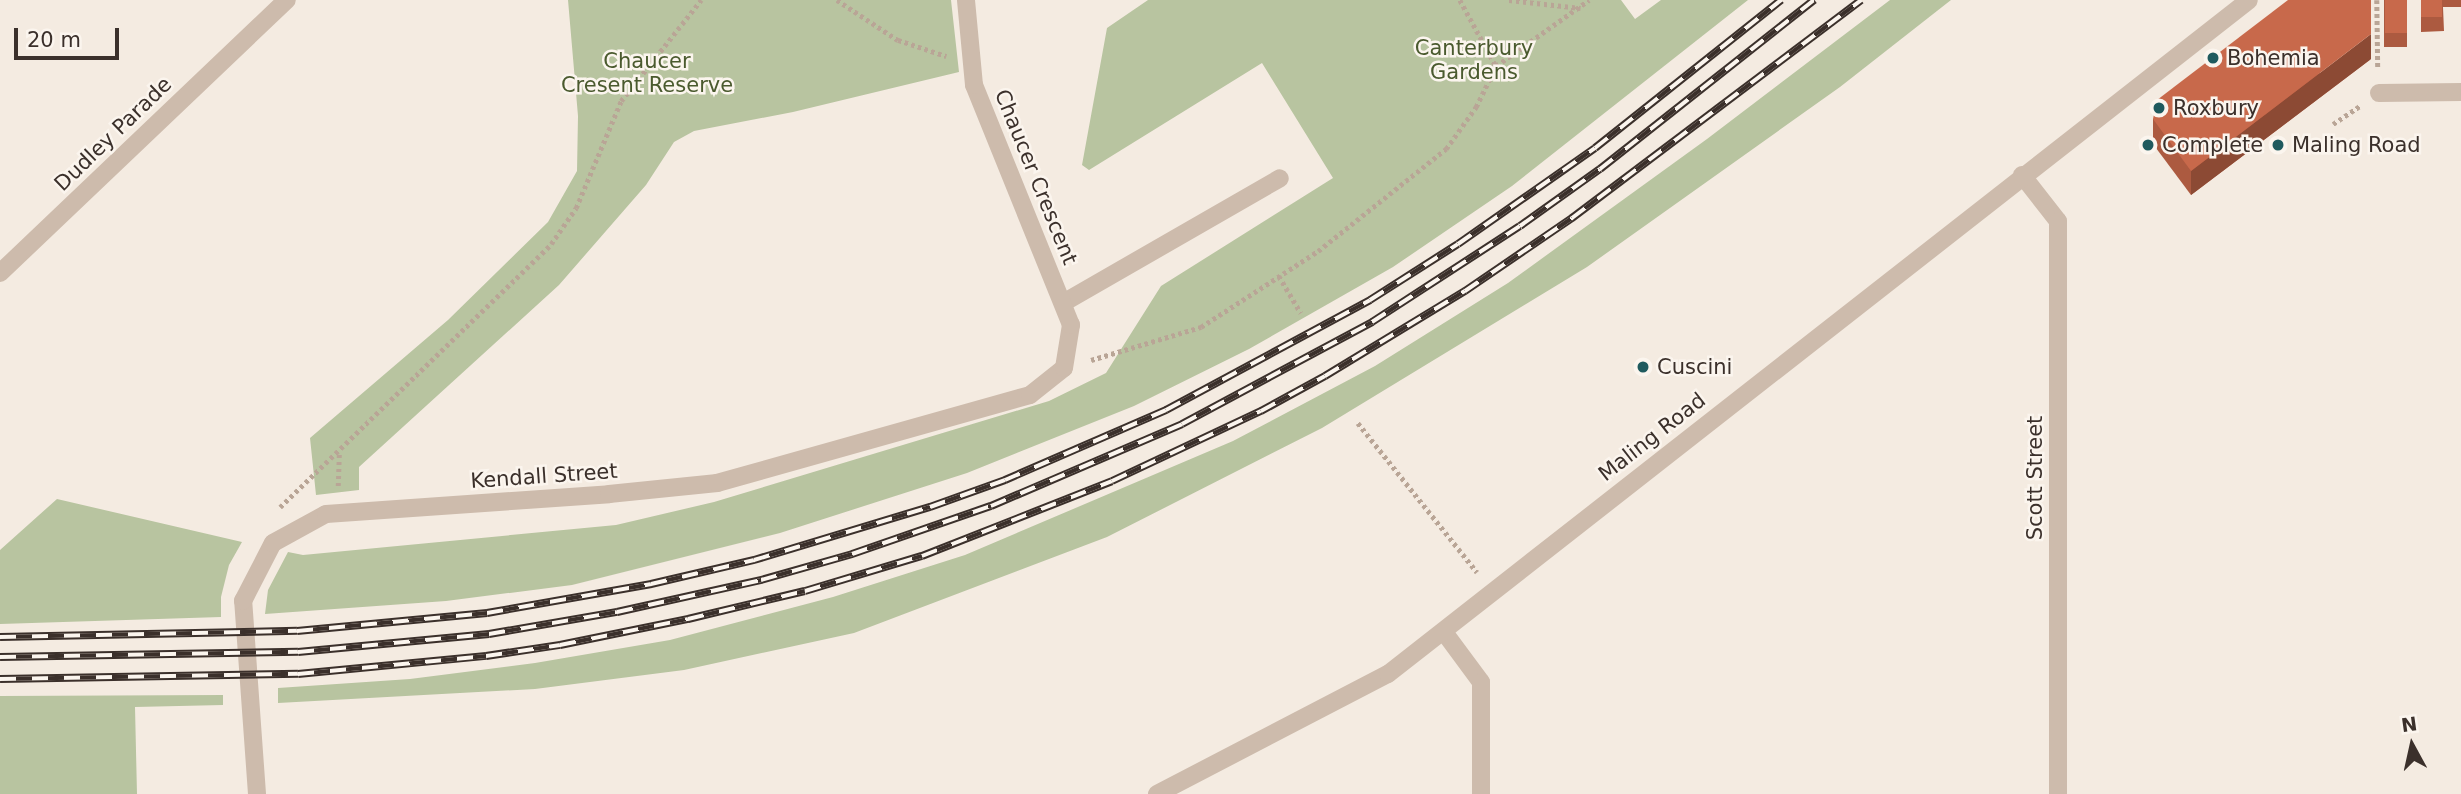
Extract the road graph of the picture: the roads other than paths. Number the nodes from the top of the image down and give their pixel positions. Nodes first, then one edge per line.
1 (287, 0) edge
2 (966, 0) edge
3 (2248, 1) edge
4 (2461, 92) edge
5 (2379, 93) road end
6 (2022, 175) junction
7 (1280, 178) dead end
8 (0, 273) edge
9 (1063, 303) junction
10 (1065, 368) joint
11 (1444, 632) junction
12 (257, 794) edge
13 (1157, 794) edge
14 (1482, 794) edge
15 (2058, 794) edge

1 - 8 street, Dudley Parade
2 - 9 street, Chaucer Crescent
3 - 6 street, Maling Road
4 - 5 street
6 - 11 street, Maling Road
6 - 15 street, Scott Street
7 - 9 street
9 - 10 street, Chaucer Crescent
10 - 12 street, Kendall Street
11 - 13 street, Maling Road
11 - 14 street

